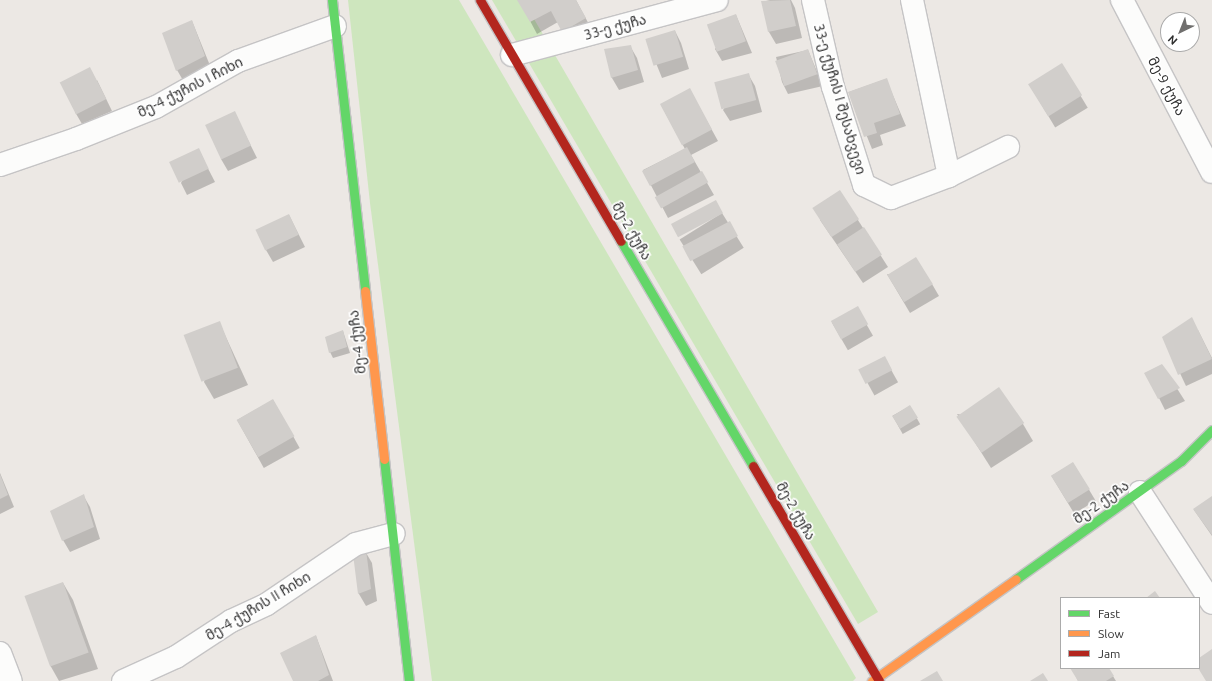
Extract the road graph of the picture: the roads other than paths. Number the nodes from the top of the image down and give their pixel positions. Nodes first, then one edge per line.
1 (332, 0) edge
2 (480, 0) edge
3 (813, 0) edge
4 (912, 0) edge
5 (1122, 0) edge
6 (710, 1) edge
7 (334, 26) junction
8 (512, 55) junction
9 (1008, 147) dead end
10 (0, 165) edge
11 (1212, 172) edge
12 (949, 176) junction
13 (1212, 430) edge
14 (1140, 492) junction
15 (394, 534) junction
16 (1212, 603) edge
17 (0, 652) edge
18 (876, 679) edge
19 (10, 681) edge
20 (123, 681) edge
21 (409, 681) edge

1 - 7 street, მე-4 ქუჩა
2 - 8 street, მე-2 ქუჩა
3 - 12 street, 33-ე ქუჩის I შესახვევი
4 - 12 street
5 - 11 street, მე-9 ქუჩა
6 - 8 street, 33-ე ქუჩა
7 - 10 street, მე-4 ქუჩის I ჩიხი
7 - 15 street, მე-4 ქუჩა
8 - 18 street, მე-2 ქუჩა
9 - 12 street, 33-ე ქუჩის I შესახვევი
13 - 14 street, მე-2 ქუჩა
14 - 16 street
14 - 18 street, მე-2 ქუჩა
15 - 20 street, მე-4 ქუჩის II ჩიხი
15 - 21 street, მე-4 ქუჩა
17 - 19 street

